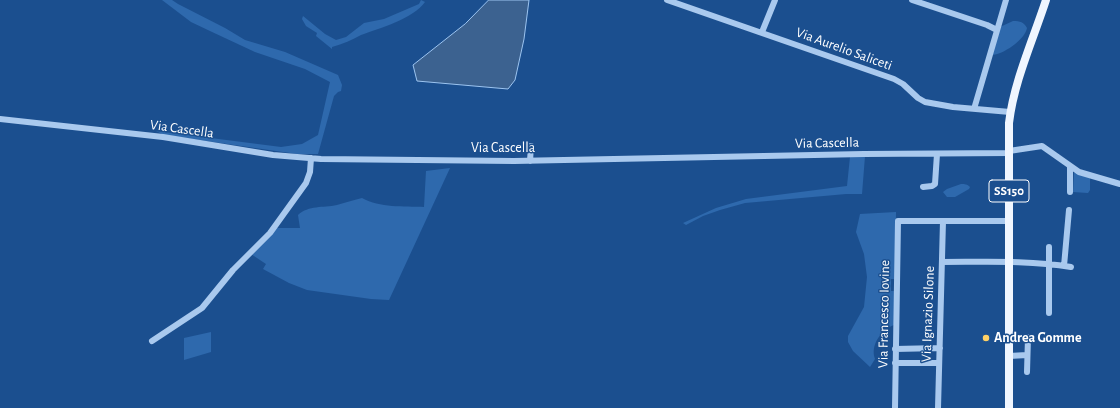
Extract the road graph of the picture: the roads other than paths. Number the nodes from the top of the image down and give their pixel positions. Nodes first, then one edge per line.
1 (667, 0) edge
2 (775, 0) edge
3 (912, 0) edge
4 (1006, 0) edge
5 (1046, 0) edge
6 (997, 30) junction
7 (762, 32) junction
8 (974, 109) junction
9 (1010, 112) junction
10 (0, 119) edge
11 (531, 146) dead end
12 (1009, 152) junction
13 (937, 154) junction
14 (311, 158) junction
15 (530, 161) junction
16 (1070, 167) junction
17 (1120, 184) edge
18 (923, 187) dead end
19 (1070, 192) dead end
20 (1069, 210) dead end
21 (942, 221) junction
22 (1010, 222) junction
23 (1048, 247) dead end
24 (942, 262) junction
25 (1009, 262) junction
26 (1048, 264) junction
27 (1064, 266) junction
28 (1071, 267) dead end
29 (1049, 313) dead end
30 (1028, 337) dead end
31 (152, 341) dead end
32 (940, 348) junction
33 (895, 349) junction
34 (1027, 355) junction
35 (1009, 356) junction
36 (895, 363) junction
37 (939, 363) junction
38 (1026, 372) dead end
39 (895, 408) edge
40 (938, 408) edge
41 (1009, 408) edge

1 - 7 street, Via Aurelio Saliceti
2 - 7 street
3 - 6 street
4 - 6 street
5 - 9 main road, SS150
6 - 8 street
7 - 8 street, Via Aurelio Saliceti
8 - 9 street, Via Aurelio Saliceti
9 - 12 main road, SS150
10 - 14 street, Via Cascella
11 - 15 street
12 - 13 street, Via Cascella
12 - 16 street, Via Cascella
12 - 22 main road, SS150
13 - 15 street, Via Cascella
13 - 18 street
14 - 15 street, Via Cascella
14 - 31 street
16 - 17 street, Via Cascella
16 - 19 street
20 - 27 street
21 - 22 street
21 - 24 street, Via Ignazio Silone
21 - 33 street, Via Francesco Iovine
22 - 25 main road, SS150
23 - 26 street
24 - 25 street
24 - 32 street, Via Ignazio Silone
25 - 26 street
25 - 35 main road, SS150
26 - 27 street
26 - 29 street
27 - 28 street
30 - 34 street
32 - 33 street
32 - 37 street, Via Ignazio Silone
33 - 36 street, Via Francesco Iovine
34 - 35 street
34 - 38 street
35 - 41 main road, SS150
36 - 37 street
36 - 39 street, Via Francesco Iovine
37 - 40 street, Via Ignazio Silone

